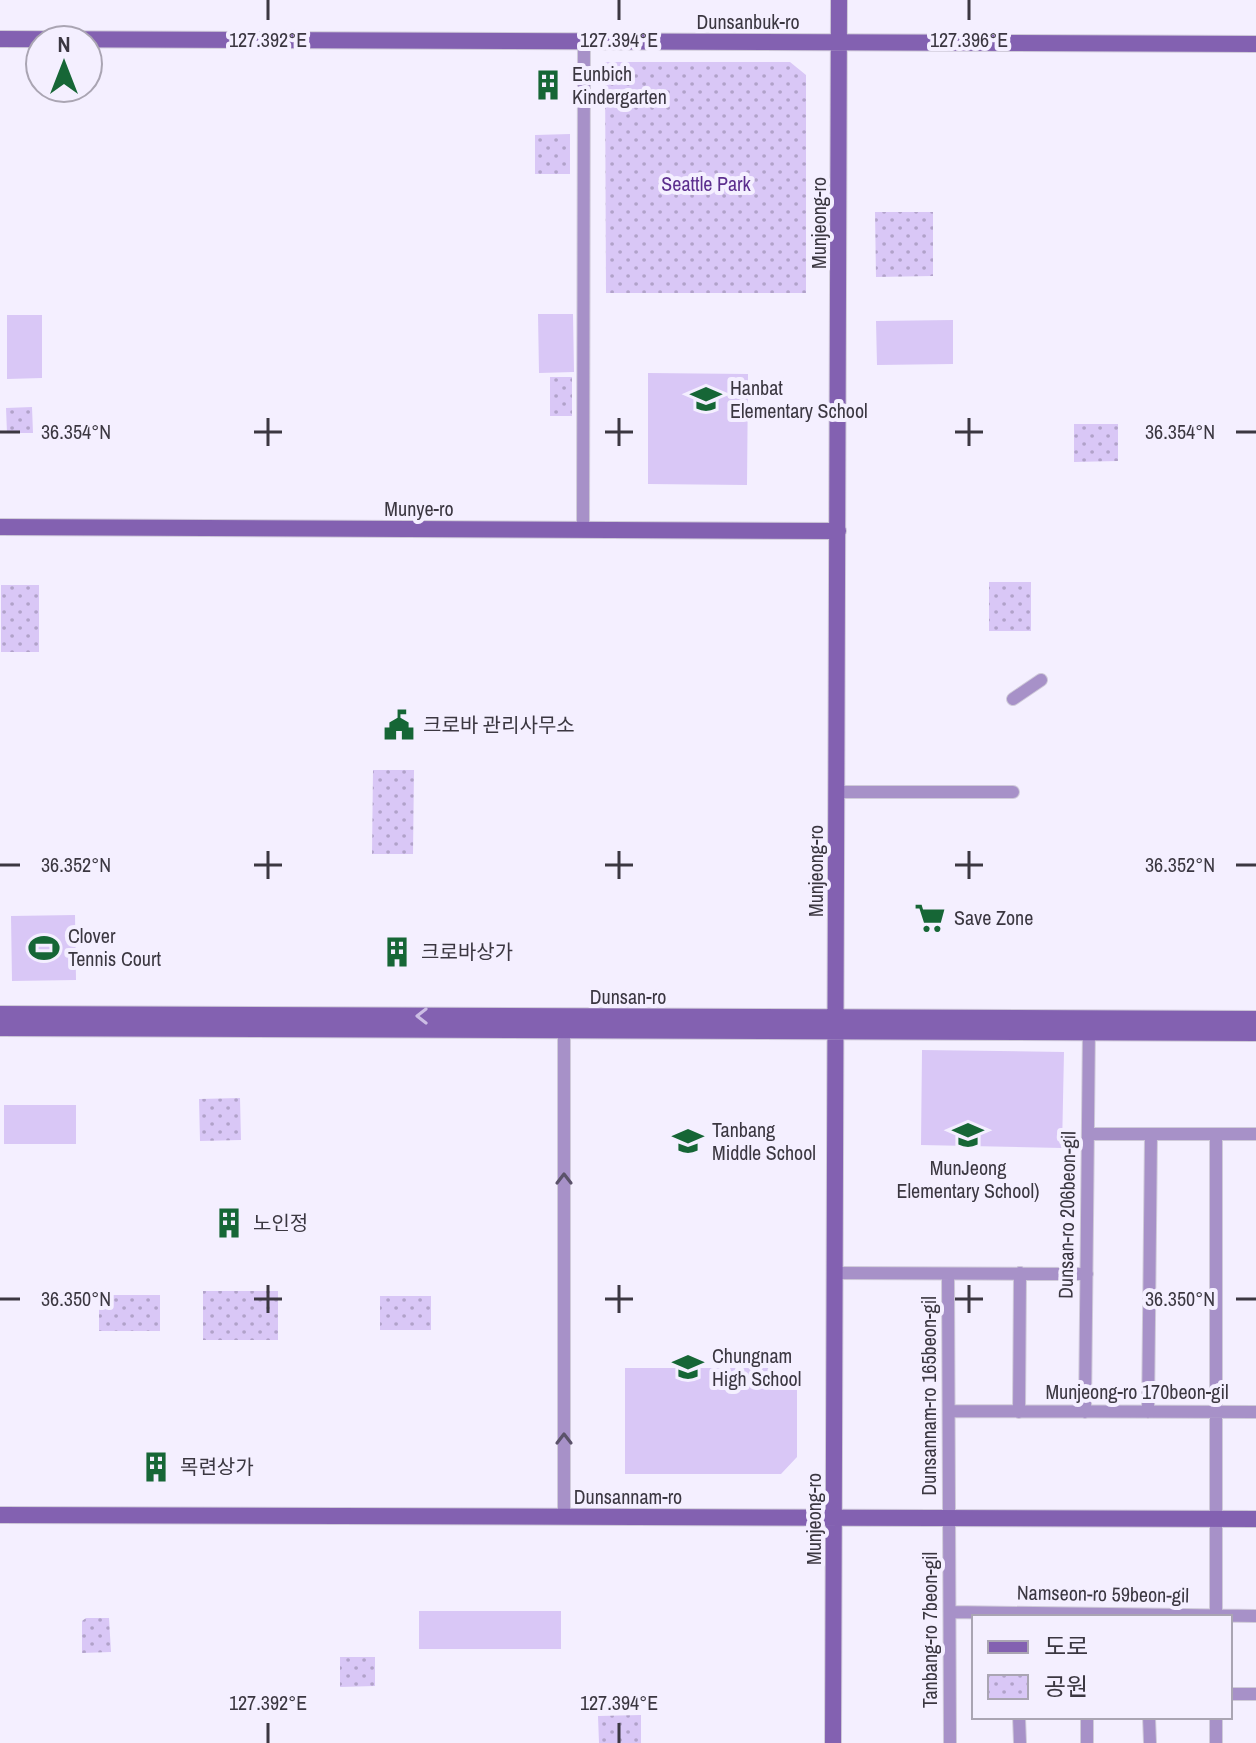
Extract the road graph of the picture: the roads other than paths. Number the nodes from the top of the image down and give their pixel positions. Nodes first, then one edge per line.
1 (839, 0) edge
2 (0, 39) edge
3 (584, 41) junction
4 (839, 42) junction
5 (1256, 44) edge
6 (0, 527) edge
7 (583, 530) junction
8 (838, 531) junction
9 (1041, 680) dead end
10 (1013, 699) dead end
11 (837, 792) junction
12 (1013, 792) dead end
13 (0, 1014) edge
14 (1256, 1019) edge
15 (564, 1024) junction
16 (836, 1025) junction
17 (1089, 1026) junction
18 (0, 1028) edge
19 (1256, 1033) edge
20 (1088, 1134) junction
21 (1151, 1134) junction
22 (1216, 1134) junction
23 (1256, 1134) edge
24 (835, 1273) junction
25 (1020, 1273) junction
26 (948, 1274) junction
27 (1087, 1274) junction
28 (949, 1411) junction
29 (1019, 1412) junction
30 (1085, 1412) junction
31 (1148, 1412) junction
32 (1216, 1412) junction
33 (1256, 1412) edge
34 (0, 1515) edge
35 (564, 1517) junction
36 (834, 1517) junction
37 (950, 1518) junction
38 (1216, 1519) junction
39 (1256, 1519) edge
40 (950, 1612) junction
41 (1018, 1615) edge
42 (1216, 1615) edge
43 (1232, 1616) edge
44 (1256, 1616) edge
45 (1232, 1694) edge
46 (1256, 1694) edge
47 (1019, 1719) edge
48 (1087, 1719) edge
49 (1149, 1719) edge
50 (1216, 1719) edge
51 (833, 1743) edge
52 (950, 1743) edge
53 (1020, 1743) edge
54 (1087, 1743) edge
55 (1150, 1743) edge
56 (1216, 1743) edge

1 - 4 main road, Munjeong-ro
2 - 3 main road, Dunsanbuk-ro
3 - 4 main road, Dunsanbuk-ro
3 - 7 street
4 - 5 main road, Dunsanbuk-ro
4 - 8 main road, Munjeong-ro
6 - 7 main road, Munye-ro
7 - 8 main road, Munye-ro
8 - 11 main road, Munjeong-ro
9 - 10 street
11 - 12 street
11 - 16 main road, Munjeong-ro
15 -> 13 main road, Dunsan-ro
14 - 17 main road, Dunsan-ro
15 - 16 main road, Dunsan-ro
15 - 18 main road, Dunsan-ro
35 -> 15 street
16 - 17 main road, Dunsan-ro
16 - 24 main road, Munjeong-ro
17 - 19 main road, Dunsan-ro
17 - 20 street, Dunsan-ro 206beon-gil
20 - 21 street
20 - 27 street, Dunsan-ro 206beon-gil
21 - 22 street
21 - 31 street
22 - 23 street
22 - 32 street
24 - 26 street
24 - 36 main road, Munjeong-ro
25 - 26 street
25 - 27 street
25 - 29 street, Munjeong-ro 170beon-gil
26 - 28 street, Dunsannam-ro 165beon-gil
27 - 30 street, Dunsan-ro 206beon-gil
28 - 29 street, Munjeong-ro 170beon-gil
28 - 37 street, Dunsannam-ro 165beon-gil
29 - 30 street, Munjeong-ro 170beon-gil
30 - 31 street, Munjeong-ro 170beon-gil
31 - 32 street, Munjeong-ro 170beon-gil
32 - 33 street, Munjeong-ro 170beon-gil
32 - 38 street
34 - 35 main road, Dunsannam-ro
35 - 36 main road, Dunsannam-ro
36 - 37 main road, Dunsannam-ro
36 - 51 main road, Munjeong-ro
37 - 38 main road, Dunsannam-ro
37 - 40 street, Tanbang-ro 7beon-gil
38 - 39 main road, Dunsannam-ro
38 - 42 street
40 - 41 street, Namseon-ro 59beon-gil
40 - 52 street, Tanbang-ro 7beon-gil
43 - 44 street, Namseon-ro 59beon-gil
45 - 46 street
47 - 53 street
48 - 54 street
49 - 55 street
50 - 56 street

